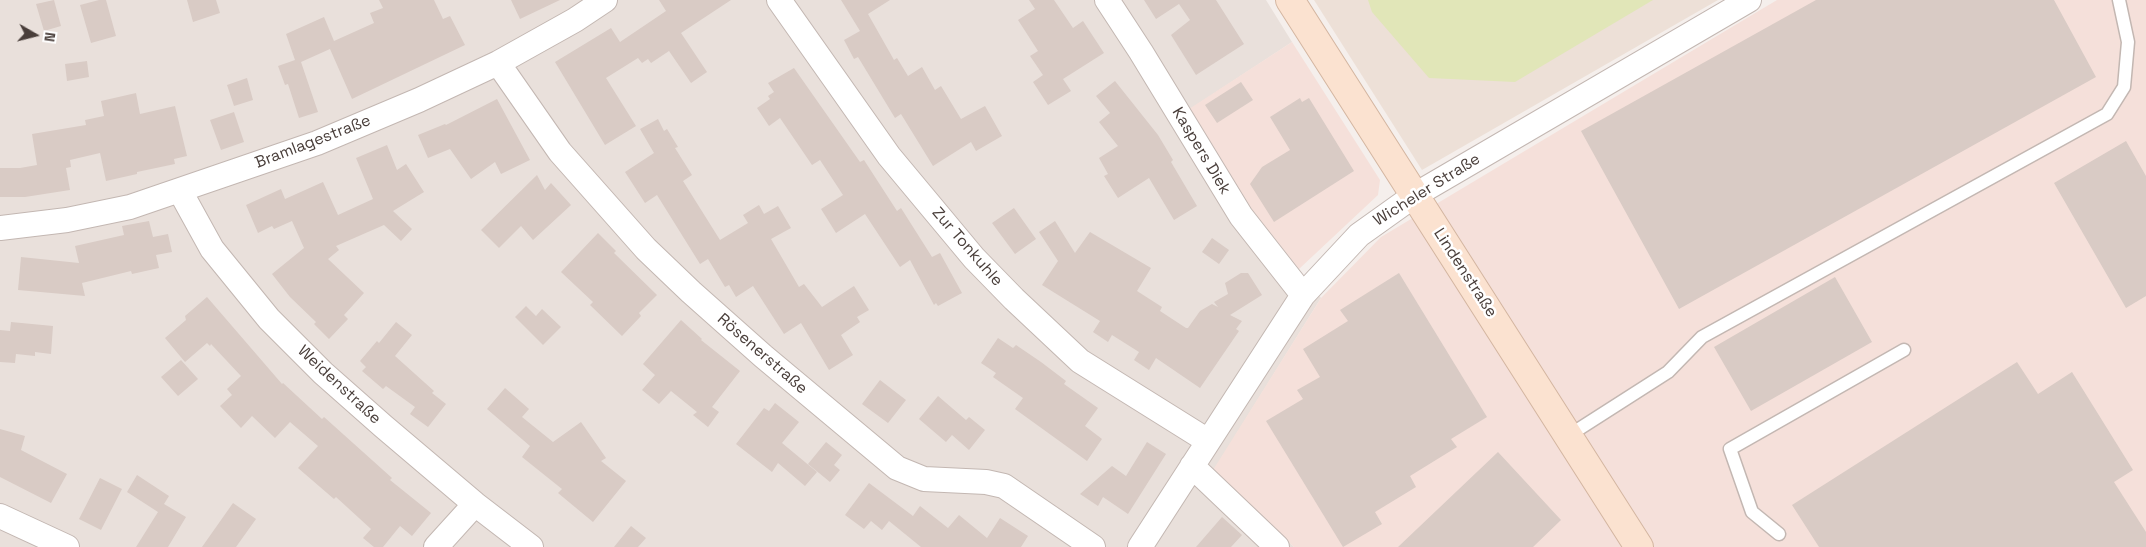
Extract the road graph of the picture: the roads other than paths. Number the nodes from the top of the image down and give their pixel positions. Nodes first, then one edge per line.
1 (605, 0) edge
2 (778, 0) edge
3 (1106, 0) edge
4 (1290, 0) edge
5 (1749, 0) edge
6 (2119, 0) edge
7 (498, 63) junction
8 (180, 192) junction
9 (1414, 195) junction
10 (0, 228) edge
11 (1303, 295) junction
12 (1904, 350) dead end
13 (1568, 436) junction
14 (1208, 441) junction
15 (1192, 466) junction
16 (475, 504) junction
17 (0, 516) edge
18 (1778, 534) dead end
19 (67, 547) edge
20 (436, 547) edge
21 (531, 547) edge
22 (1093, 547) edge
23 (1140, 547) edge
24 (1277, 547) edge
25 (1639, 547) edge

1 - 7 street, Bramlagestraße
2 - 14 street, Zur Tonkuhle
3 - 11 street, Kaspers Diek
4 - 9 street, Lindenstraße
5 - 9 street, Wicheler Straße
6 - 13 lane
7 - 8 street, Bramlagestraße
7 - 22 street, Rösenerstraße
8 - 10 street, Bramlagestraße
8 - 16 street, Weidenstraße
9 - 11 street, Wicheler Straße
9 - 13 street, Lindenstraße
11 - 14 street, Wicheler Straße
12 - 18 lane
13 - 25 street, Lindenstraße
14 - 15 street, Wicheler Straße
15 - 23 street, Wicheler Straße
15 - 24 street
16 - 20 street
16 - 21 street, Weidenstraße
17 - 19 street

